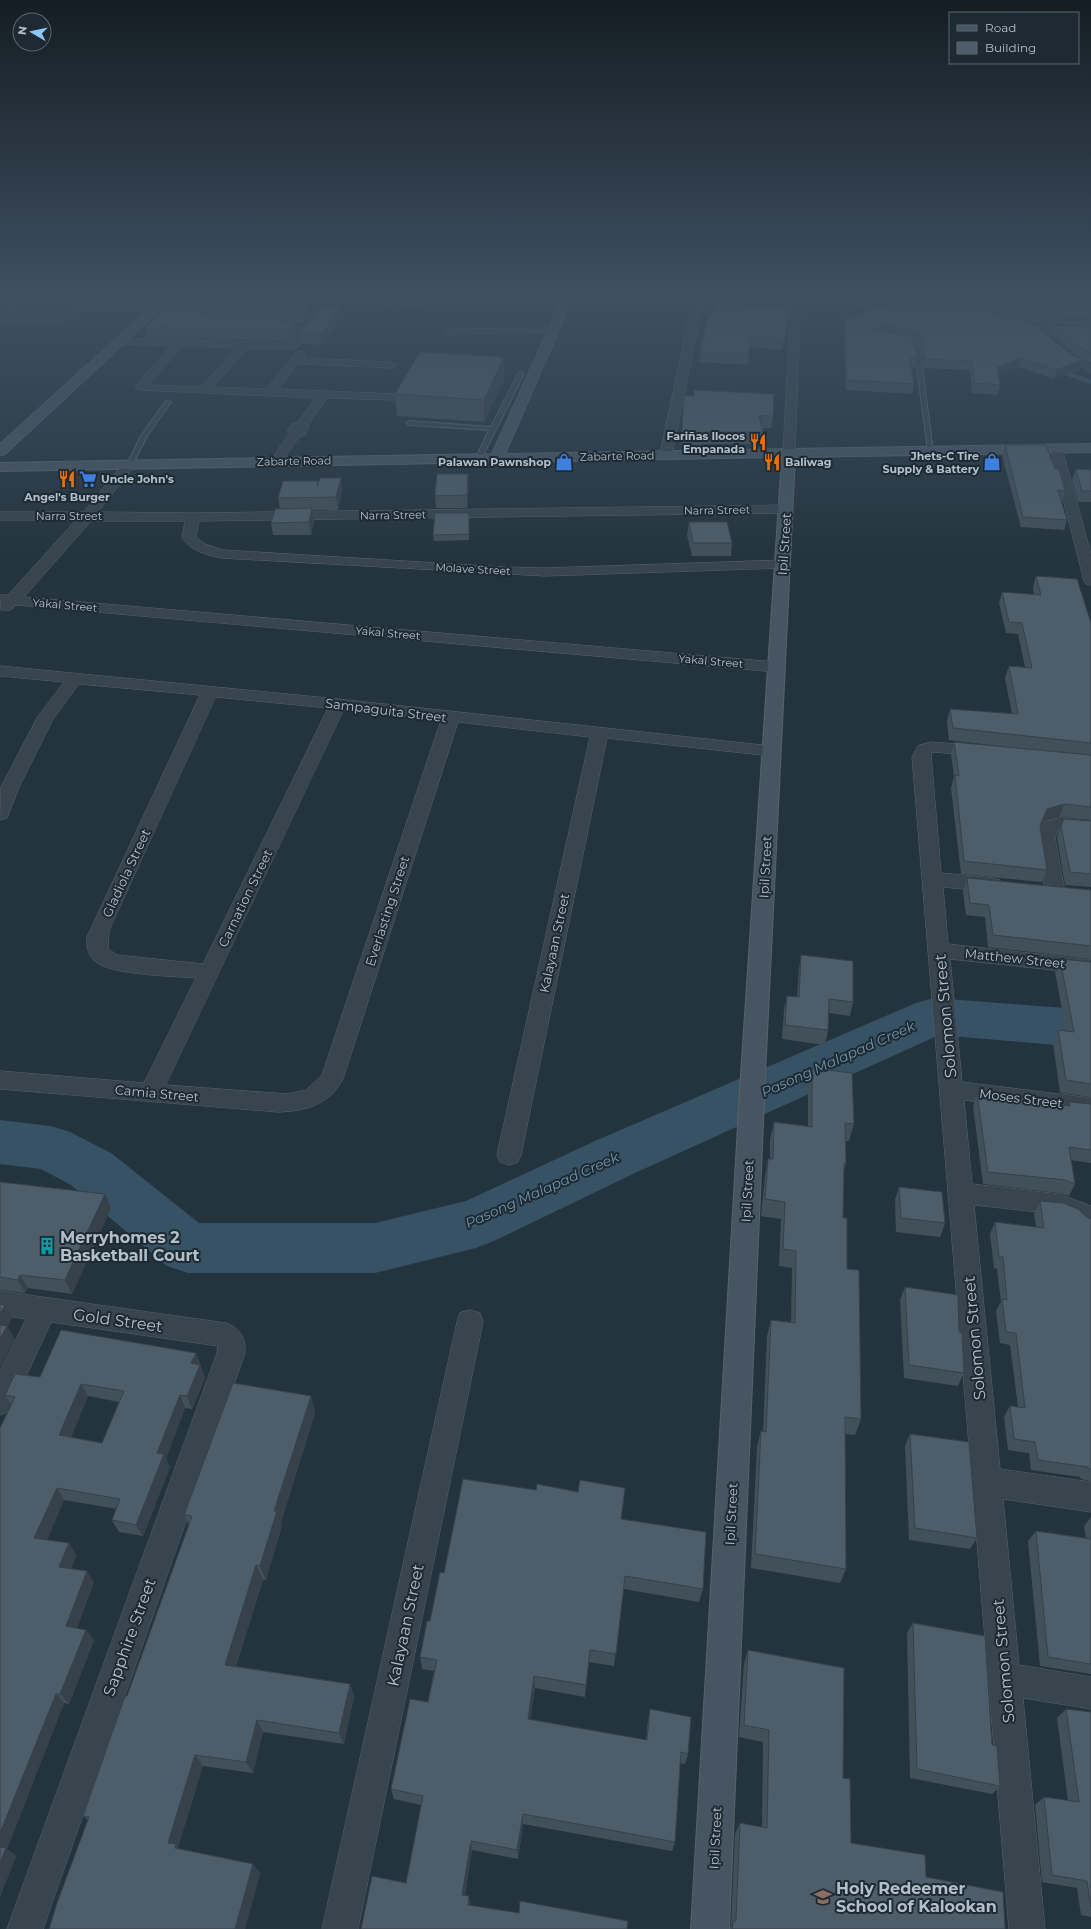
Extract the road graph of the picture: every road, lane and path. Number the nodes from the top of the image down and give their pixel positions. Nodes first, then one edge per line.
1 (74, 383) edge
2 (144, 383) edge
3 (210, 383) edge
4 (277, 383) edge
5 (380, 383) edge
6 (516, 383) edge
7 (531, 383) edge
8 (681, 383) edge
9 (792, 383) edge
10 (922, 383) edge
11 (204, 390) junction
12 (269, 393) junction
13 (323, 395) junction
14 (372, 396) junction
15 (396, 397) dead end
16 (168, 402) dead end
17 (409, 423) dead end
18 (492, 429) junction
19 (1056, 448) junction
20 (1091, 448) edge
21 (931, 450) junction
22 (0, 451) edge
23 (789, 453) junction
24 (666, 455) junction
25 (479, 458) junction
26 (497, 458) junction
27 (276, 462) junction
28 (130, 464) junction
29 (0, 466) edge
30 (786, 509) junction
31 (0, 516) edge
32 (88, 516) junction
33 (193, 517) junction
34 (783, 564) junction
35 (1091, 582) edge
36 (6, 600) edge
37 (0, 613) edge
38 (776, 667) junction
39 (0, 671) edge
40 (75, 678) junction
41 (210, 691) junction
42 (338, 704) junction
43 (450, 717) junction
44 (600, 732) junction
45 (771, 751) junction
46 (996, 752) edge
47 (0, 814) edge
48 (1091, 827) edge
49 (932, 879) junction
50 (1009, 887) edge
51 (1077, 894) edge
52 (938, 950) junction
53 (1091, 967) edge
54 (209, 972) junction
55 (0, 1080) edge
56 (952, 1090) junction
57 (151, 1092) junction
58 (314, 1098) joint
59 (1091, 1107) edge
60 (509, 1155) dead end
61 (961, 1193) junction
62 (1091, 1221) edge
63 (0, 1303) edge
64 (44, 1309) junction
65 (470, 1322) dead end
66 (232, 1344) joint
67 (0, 1402) edge
68 (987, 1482) junction
69 (1091, 1497) edge
70 (1005, 1679) junction
71 (1091, 1693) edge
72 (1032, 1928) edge
73 (25, 1929) edge
74 (340, 1929) edge
75 (710, 1929) edge

1 - 22 street
2 - 11 street
3 - 11 street
4 - 12 street
5 - 14 street
6 - 18 lane
7 - 26 street
8 - 24 street
9 - 23 street
10 - 21 lane
11 - 12 street
12 - 13 street
13 - 14 street
13 - 27 street
14 - 15 street
16 - 28 lane
17 - 18 lane
18 - 25 lane
19 - 20 street, Zabarte Road
19 - 21 street, Zabarte Road
19 - 35 street
21 - 23 street, Zabarte Road
23 - 24 street, Zabarte Road
23 - 30 street, Ipil Street
24 - 26 street, Zabarte Road
25 - 26 street, Zabarte Road
25 - 27 street, Zabarte Road
27 - 28 street, Zabarte Road
28 - 29 street, Zabarte Road
28 - 32 street
30 - 33 street, Narra Street
30 - 34 street, Ipil Street
31 - 32 street, Narra Street
32 - 33 street, Narra Street
32 - 36 street
33 - 34 street, Molave Street
34 - 38 street, Ipil Street
36 - 37 street
36 - 38 street, Yakal Street
38 - 45 street, Ipil Street
39 - 40 street, Sampaguita Street
40 - 41 street, Sampaguita Street
40 - 47 street
41 - 42 street, Sampaguita Street
41 - 54 street, Gladiola Street
42 - 43 street, Sampaguita Street
42 - 54 street, Carnation Street
43 - 44 street, Sampaguita Street
43 - 58 street, Everlasting Street
44 - 45 street, Sampaguita Street
44 - 60 street, Kalayaan Street
45 - 75 street, Ipil Street
46 - 49 street, Solomon Street
48 - 51 street
49 - 50 street
49 - 52 street, Solomon Street
52 - 53 street, Matthew Street
52 - 56 street, Solomon Street
54 - 57 street, Carnation Street
55 - 57 street, Camia Street
56 - 59 street, Moses Street
56 - 61 street, Solomon Street
57 - 58 street, Camia Street
61 - 62 street
61 - 68 street, Solomon Street
63 - 64 street, Gold Street
64 - 66 street, Gold Street
64 - 67 street
65 - 74 street, Kalayaan Street
66 - 73 street, Sapphire Street
68 - 69 street
68 - 70 street, Solomon Street
70 - 71 street
70 - 72 street, Solomon Street

